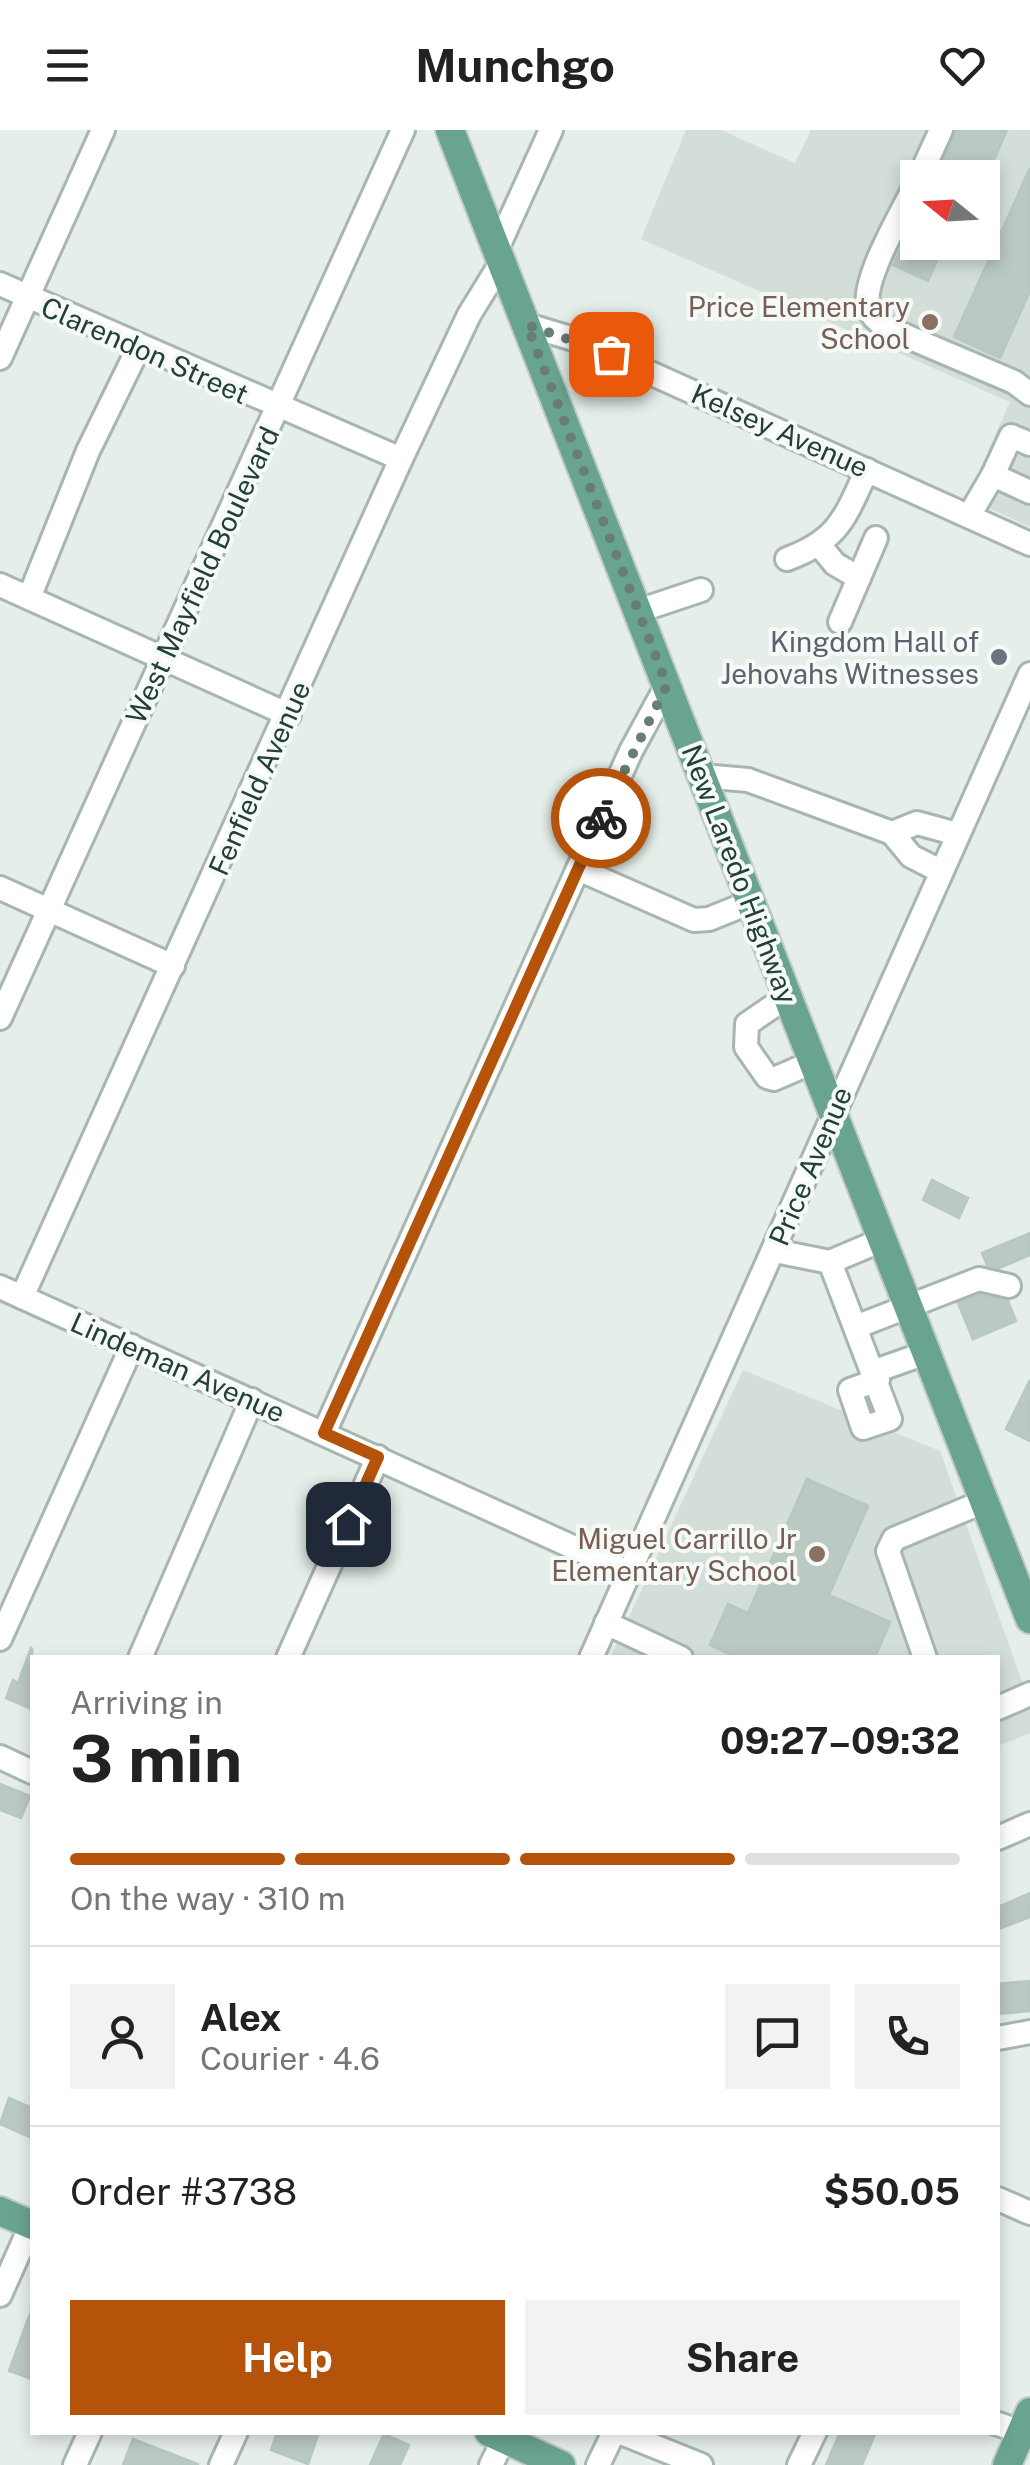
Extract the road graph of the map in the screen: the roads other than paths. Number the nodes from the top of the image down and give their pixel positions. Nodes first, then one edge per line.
1 (103, 130) edge
2 (402, 130) edge
3 (450, 130) edge
4 (551, 130) edge
5 (941, 130) edge
6 (927, 160) edge
7 (900, 218) edge
8 (499, 257) junction
9 (0, 284) edge
10 (28, 298) junction
11 (527, 325) junction
12 (138, 347) junction
13 (0, 358) edge
14 (1030, 394) edge
15 (278, 409) junction
16 (1030, 444) edge
17 (401, 459) junction
18 (868, 470) junction
19 (993, 475) junction
20 (1030, 492) edge
21 (970, 516) junction
22 (876, 538) dead end
23 (1030, 544) edge
24 (822, 547) junction
25 (788, 559) dead end
26 (859, 578) junction
27 (0, 585) edge
28 (701, 590) dead end
29 (29, 598) junction
30 (638, 611) junction
31 (840, 622) dead end
32 (164, 659) junction
33 (1030, 674) edge
34 (667, 685) junction
35 (288, 714) junction
36 (702, 776) junction
37 (892, 834) junction
38 (957, 834) junction
39 (578, 869) junction
40 (940, 870) junction
41 (0, 888) edge
42 (751, 902) junction
43 (49, 910) junction
44 (173, 966) junction
45 (788, 996) junction
46 (0, 1018) edge
47 (813, 1062) junction
48 (833, 1114) junction
49 (882, 1240) junction
50 (775, 1251) junction
51 (830, 1262) junction
52 (1009, 1286) dead end
53 (8, 1297) edge
54 (908, 1307) junction
55 (858, 1326) junction
56 (132, 1346) junction
57 (926, 1353) junction
58 (252, 1400) junction
59 (324, 1433) junction
60 (378, 1457) junction
61 (984, 1502) junction
62 (630, 1572) junction
63 (1030, 1619) edge
64 (606, 1623) junction
65 (0, 1639) edge
66 (141, 1655) edge
67 (289, 1655) edge
68 (592, 1655) edge
69 (674, 1655) edge
70 (924, 1655) edge
71 (1030, 1694) edge
72 (1000, 1707) edge
73 (0, 1757) edge
74 (30, 1771) edge
75 (1030, 1824) edge
76 (1000, 1837) edge
77 (1030, 2032) edge
78 (1000, 2038) edge
79 (1000, 2200) edge
80 (0, 2211) edge
81 (1030, 2213) edge
82 (30, 2224) edge
83 (30, 2229) edge
84 (0, 2295) edge
85 (1020, 2426) edge
86 (89, 2435) edge
87 (235, 2435) edge
88 (615, 2435) edge
89 (625, 2435) edge
90 (814, 2435) edge
91 (497, 2436) edge
92 (559, 2464) edge
93 (74, 2465) edge
94 (221, 2465) edge
95 (492, 2465) edge
96 (598, 2465) edge
97 (701, 2465) edge
98 (799, 2465) edge
99 (1007, 2465) edge

1 - 10 street
2 - 15 street, West Mayfield Boulevard
3 - 8 main road, New Laredo Highway
4 - 8 street, Fenfield Avenue
5 - 6 street
7 - 14 street
8 - 11 main road, New Laredo Highway
8 - 17 street, Fenfield Avenue
9 - 10 street, Clarendon Street
10 - 12 street, Clarendon Street
10 - 13 street
11 - 18 street, Kelsey Avenue
11 - 30 main road, New Laredo Highway
12 - 15 street, Clarendon Street
12 - 29 street
15 - 17 street, Clarendon Street
15 - 32 street, West Mayfield Boulevard
16 - 19 street
17 - 35 street, Fenfield Avenue
18 - 21 street, Kelsey Avenue
18 - 24 street
19 - 20 street
19 - 21 street
21 - 23 street, Kelsey Avenue
22 - 26 street
24 - 25 street
24 - 26 street
26 - 31 street
27 - 29 street
28 - 30 street
29 - 32 street
30 - 34 main road, New Laredo Highway
32 - 35 street
32 - 43 street, West Mayfield Boulevard
33 - 38 street, Price Avenue
34 - 36 main road, New Laredo Highway
34 - 39 street
35 - 44 street, Fenfield Avenue
36 - 37 street
36 - 42 main road, New Laredo Highway
37 - 38 street
37 - 40 street
38 - 40 street, Price Avenue
39 - 42 street
39 - 59 street
40 - 48 street, Price Avenue
41 - 43 street
42 - 45 main road, New Laredo Highway
43 - 44 street
43 - 46 street, West Mayfield Boulevard
44 - 53 street, Fenfield Avenue
45 - 47 main road, New Laredo Highway
45 - 47 street
47 - 48 main road, New Laredo Highway
48 - 49 main road, New Laredo Highway
48 - 50 street, Price Avenue
49 - 51 street
49 - 54 main road, New Laredo Highway
50 - 51 street
50 - 62 street, Price Avenue
51 - 55 street
52 - 54 street
53 - 56 street, Lindeman Avenue
54 - 55 street
54 - 57 main road, New Laredo Highway
55 - 57 street
56 - 58 street, Lindeman Avenue
56 - 65 street
57 - 61 main road, New Laredo Highway
58 - 59 street, Lindeman Avenue
58 - 66 street
59 - 60 street, Lindeman Avenue
60 - 62 street, Lindeman Avenue
60 - 67 street
61 - 63 main road, New Laredo Highway
61 - 70 street
62 - 64 street, Price Avenue
64 - 68 street, Price Avenue
64 - 69 street
71 - 72 street
73 - 74 street
75 - 76 street
77 - 78 street
79 - 81 street
80 - 82 main road
83 - 84 street
85 - 99 main road
86 - 93 street
87 - 94 street
88 - 96 street
89 - 97 street
90 - 98 street
91 - 92 main road
91 - 95 street

